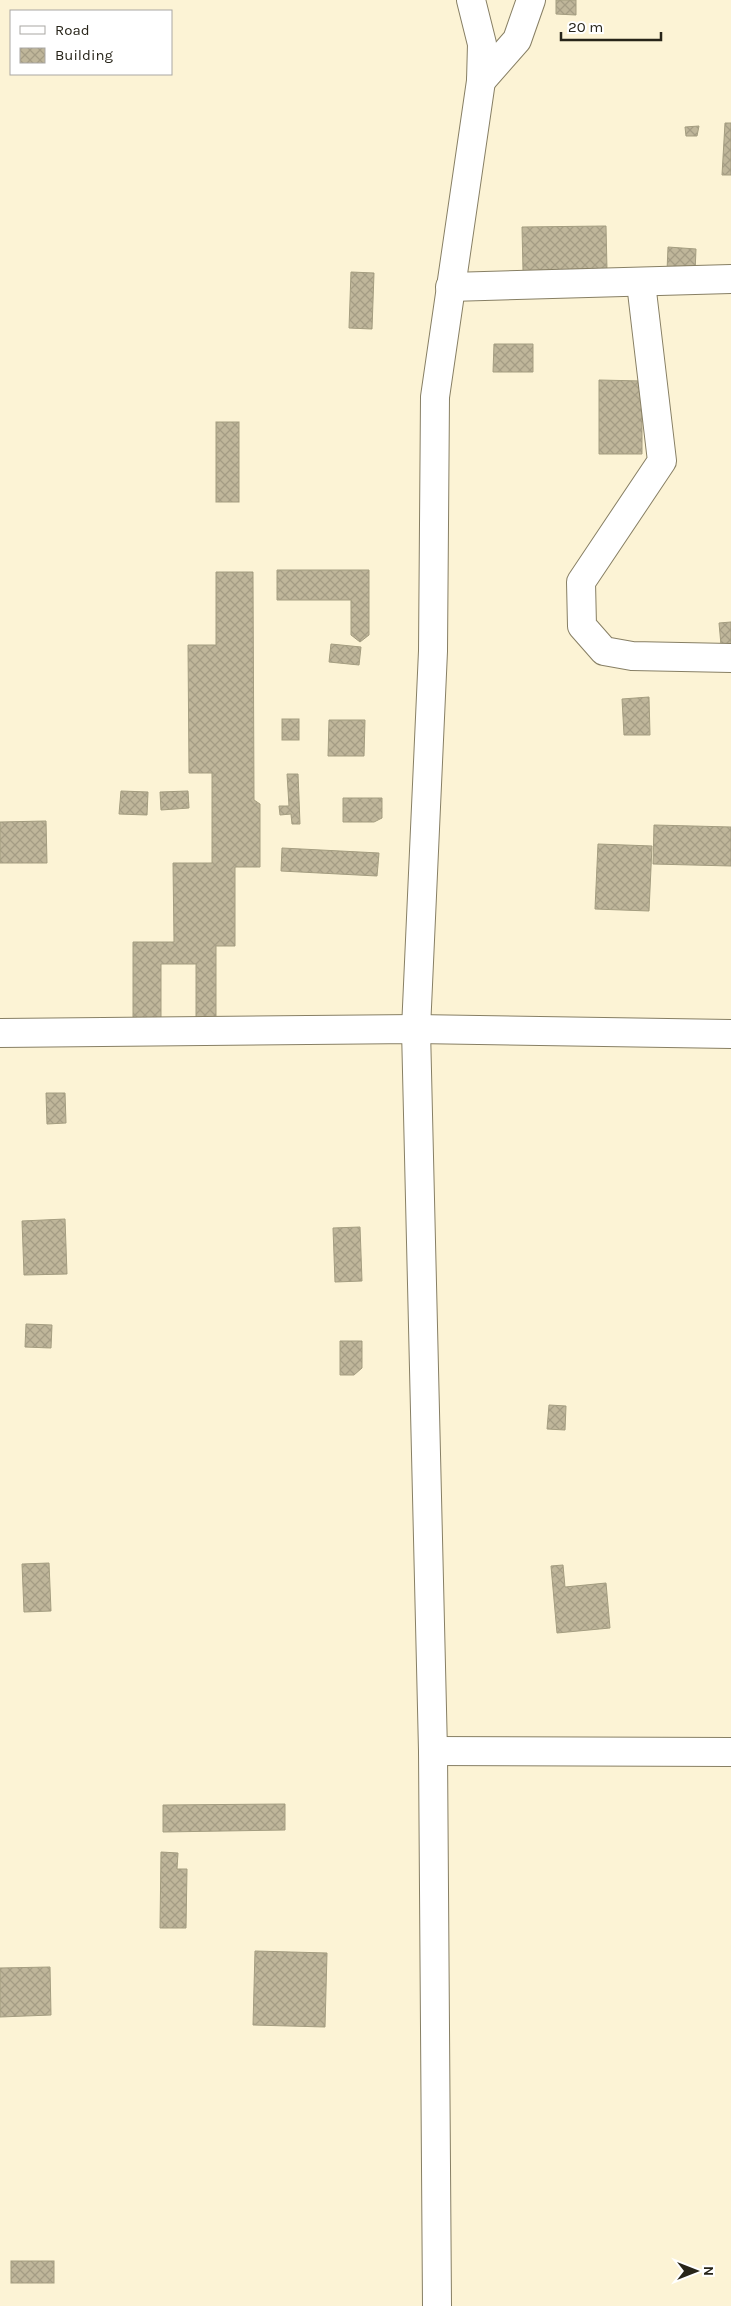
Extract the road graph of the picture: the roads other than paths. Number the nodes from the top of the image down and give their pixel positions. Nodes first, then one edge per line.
1 (471, 0) edge
2 (531, 0) edge
3 (481, 81) junction
4 (731, 279) edge
5 (641, 283) junction
6 (450, 287) junction
7 (731, 658) edge
8 (416, 1029) junction
9 (0, 1033) edge
10 (731, 1034) edge
11 (433, 1751) junction
12 (731, 1752) edge
13 (437, 2306) edge

1 - 3 street
2 - 3 street
3 - 6 street
4 - 5 street
5 - 6 street
5 - 7 street
6 - 8 street
8 - 9 street
8 - 10 street
8 - 11 street
11 - 12 street
11 - 13 street

